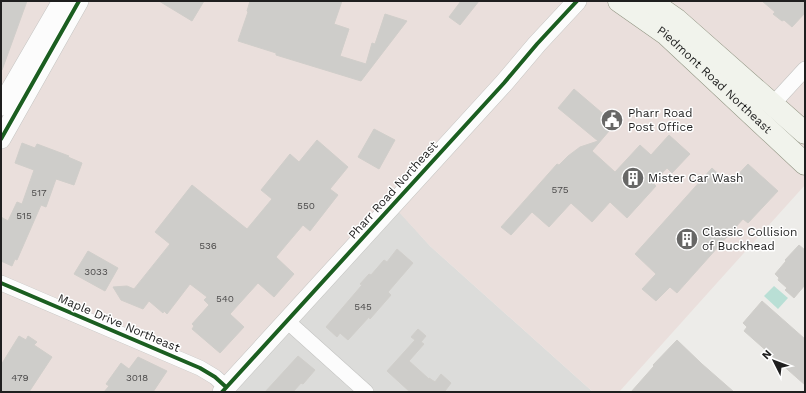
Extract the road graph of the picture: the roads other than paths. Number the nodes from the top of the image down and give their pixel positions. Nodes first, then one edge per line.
1 (62, 1) edge
2 (79, 1) edge
3 (576, 1) edge
4 (619, 1) edge
5 (650, 1) edge
6 (805, 69) edge
7 (772, 105) junction
8 (1, 106) edge
9 (805, 133) edge
10 (1, 139) edge
11 (805, 164) edge
12 (1, 283) edge
13 (287, 321) junction
14 (224, 390) edge
15 (366, 392) edge

1 - 8 street
2 - 10 street
3 - 13 street, Pharr Road Northeast
4 - 11 main road, Piedmont Road Northeast
5 - 7 main road, Piedmont Road Northeast
6 - 7 street
7 - 9 main road, Piedmont Road Northeast
12 - 14 street, Maple Drive Northeast
13 - 14 street, Pharr Road Northeast
13 - 15 street

